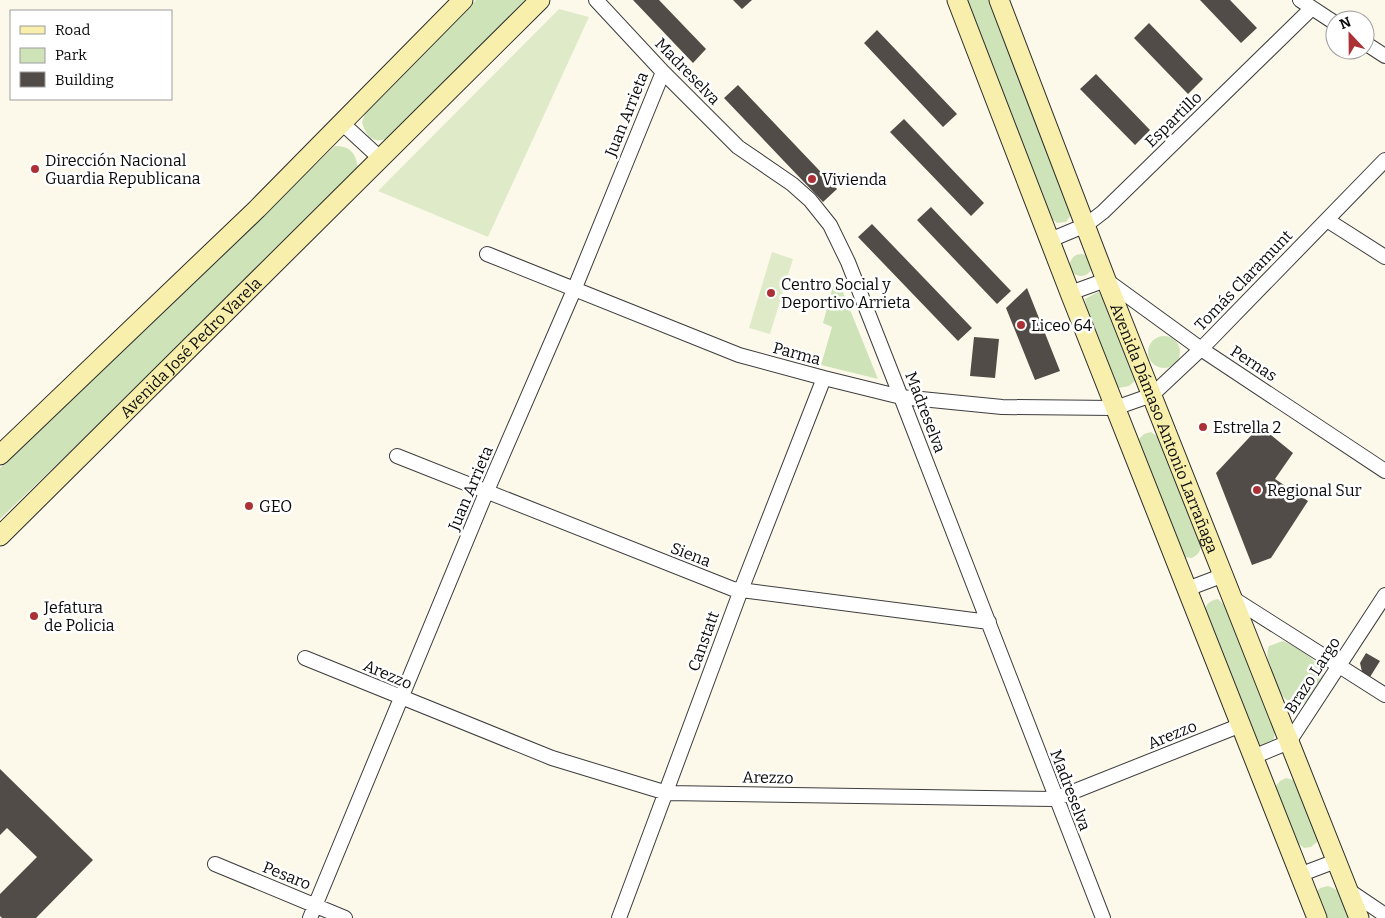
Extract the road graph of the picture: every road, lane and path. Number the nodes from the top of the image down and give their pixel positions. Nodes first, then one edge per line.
1 (463, 0) edge
2 (540, 0) edge
3 (596, 0) edge
4 (958, 0) edge
5 (999, 0) edge
6 (1306, 4) edge
7 (1325, 16) edge
8 (663, 72) junction
9 (342, 123) junction
10 (381, 159) junction
11 (1385, 160) edge
12 (1327, 220) junction
13 (1086, 225) junction
14 (1050, 240) junction
15 (487, 254) dead end
16 (1385, 256) edge
17 (1106, 280) junction
18 (574, 290) junction
19 (1070, 293) junction
20 (1201, 349) junction
21 (824, 378) junction
22 (1152, 395) junction
23 (902, 397) junction
24 (1115, 408) junction
25 (0, 455) edge
26 (397, 456) dead end
27 (1385, 471) edge
28 (486, 493) junction
29 (0, 536) edge
30 (1224, 575) junction
31 (1187, 589) junction
32 (740, 590) junction
33 (1385, 595) edge
34 (1234, 599) junction
35 (988, 622) junction
36 (305, 658) dead end
37 (1340, 664) junction
38 (1385, 695) edge
39 (401, 699) junction
40 (1241, 725) junction
41 (1289, 742) junction
42 (1253, 757) junction
43 (667, 793) junction
44 (1055, 799) junction
45 (1336, 861) junction
46 (215, 864) dead end
47 (1300, 875) junction
48 (1348, 890) junction
49 (313, 912) edge
50 (1385, 915) edge
51 (345, 918) edge
52 (619, 918) edge
53 (1103, 918) edge
54 (1317, 918) edge
55 (1359, 918) edge

1 - 9 street
2 - 10 street, Avenida José Pedro Varela
3 - 8 street, Madreselva
4 - 14 street
5 - 13 street, Avenida Dámaso Antonio Larrañaga
6 - 7 street
6 - 13 street, Espartillo
8 - 18 street, Juan Arrieta
8 - 23 street, Madreselva
9 - 10 street
9 - 25 street
10 - 29 street, Avenida José Pedro Varela
11 - 12 street, Tomás Claramunt
12 - 16 street
12 - 20 street, Tomás Claramunt
13 - 14 street, Espartillo
13 - 17 street, Avenida Dámaso Antonio Larrañaga
14 - 19 street
15 - 18 street, Parma
17 - 19 street
17 - 20 street, Pernas
17 - 22 street, Avenida Dámaso Antonio Larrañaga
18 - 21 street, Parma
18 - 28 street, Juan Arrieta
19 - 24 street
20 - 22 street, Tomás Claramunt
20 - 27 street, Pernas
21 - 23 street, Parma
21 - 32 street, Canstatt
22 - 24 street, Tomás Claramunt
22 - 30 street, Avenida Dámaso Antonio Larrañaga
23 - 24 street, Parma
23 - 35 street, Madreselva
24 - 31 street
26 - 28 street, Siena
28 - 32 street, Siena
28 - 39 street, Juan Arrieta
30 - 31 street
30 - 34 street, Avenida Dámaso Antonio Larrañaga
31 - 40 street
32 - 35 street, Siena
32 - 43 street, Canstatt
33 - 37 street, Brazo Largo
34 - 37 street
34 - 41 street, Avenida Dámaso Antonio Larrañaga
35 - 44 street, Madreselva
36 - 39 street, Arezzo
37 - 38 street
37 - 41 street, Brazo Largo
39 - 43 street, Arezzo
39 - 49 street, Juan Arrieta
40 - 42 street
40 - 44 street, Arezzo
41 - 42 street
41 - 45 street, Avenida Dámaso Antonio Larrañaga
42 - 47 street
43 - 44 street, Arezzo
43 - 52 street, Canstatt
44 - 53 street, Madreselva
45 - 47 street
45 - 48 street, Avenida Dámaso Antonio Larrañaga
46 - 49 street, Pesaro
47 - 54 street
48 - 50 street
48 - 55 street, Avenida Dámaso Antonio Larrañaga
49 - 51 street, Pesaro

